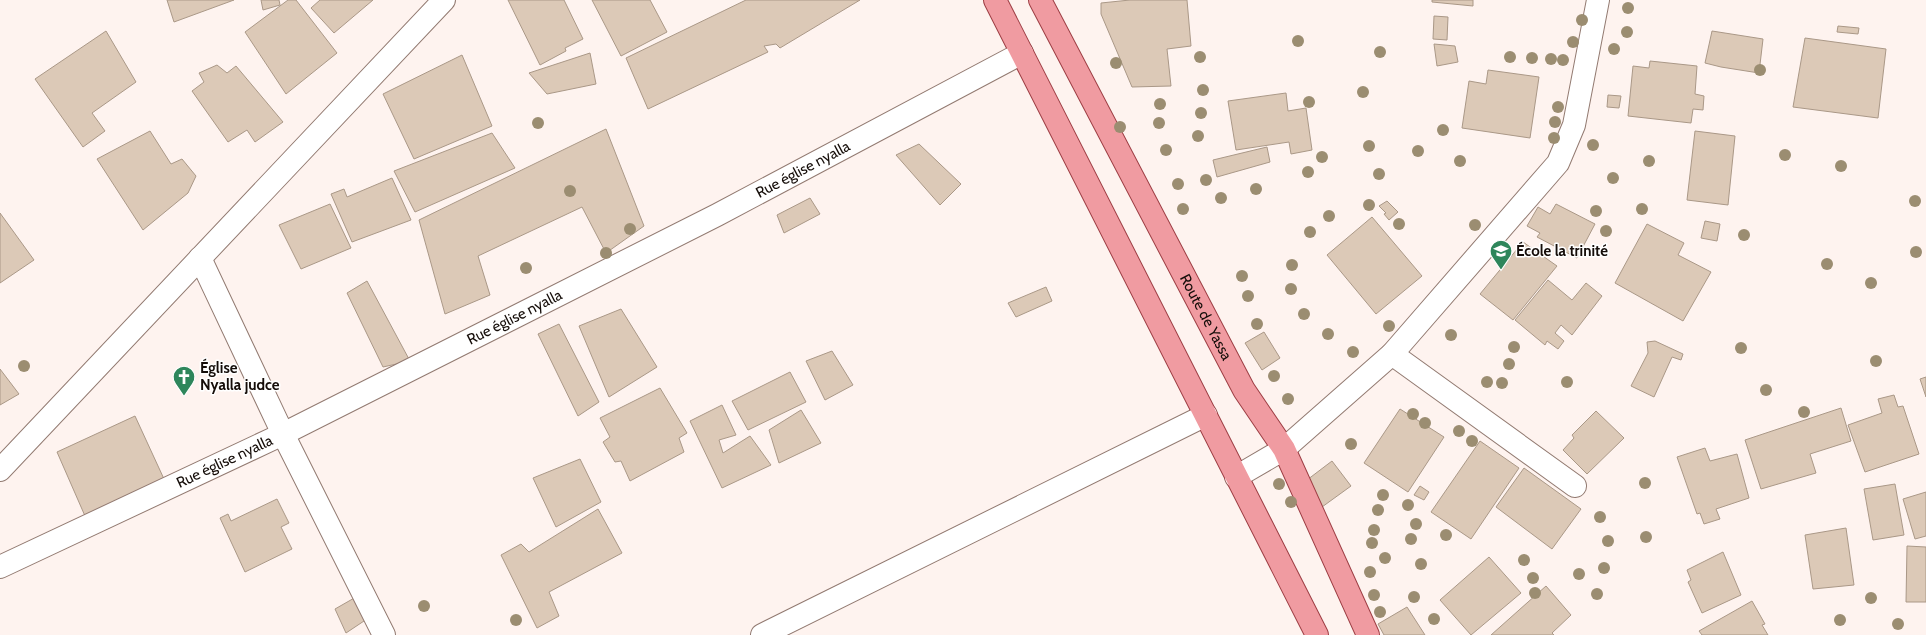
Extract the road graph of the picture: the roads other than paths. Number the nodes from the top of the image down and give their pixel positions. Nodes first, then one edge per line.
1 (444, 0) edge
2 (995, 0) edge
3 (1040, 0) edge
4 (1598, 0) edge
5 (1022, 53) junction
6 (200, 258) junction
7 (1392, 354) junction
8 (1206, 415) junction
9 (283, 434) junction
10 (1284, 449) junction
11 (0, 470) edge
12 (1236, 477) junction
13 (1575, 486) dead end
14 (0, 567) edge
15 (384, 635) edge
16 (762, 635) edge
17 (1317, 635) edge
18 (1368, 635) edge

1 - 6 street
2 - 5 main road
3 - 10 main road, Route de Yassa
4 - 7 street
5 - 8 main road
5 - 9 street, Rue église nyalla
6 - 9 street
6 - 11 street
7 - 10 street
7 - 13 street
8 - 12 main road
8 - 16 street
9 - 14 street, Rue église nyalla
9 - 15 street
10 - 12 street
10 - 18 main road, Route de Yassa
12 - 17 main road

